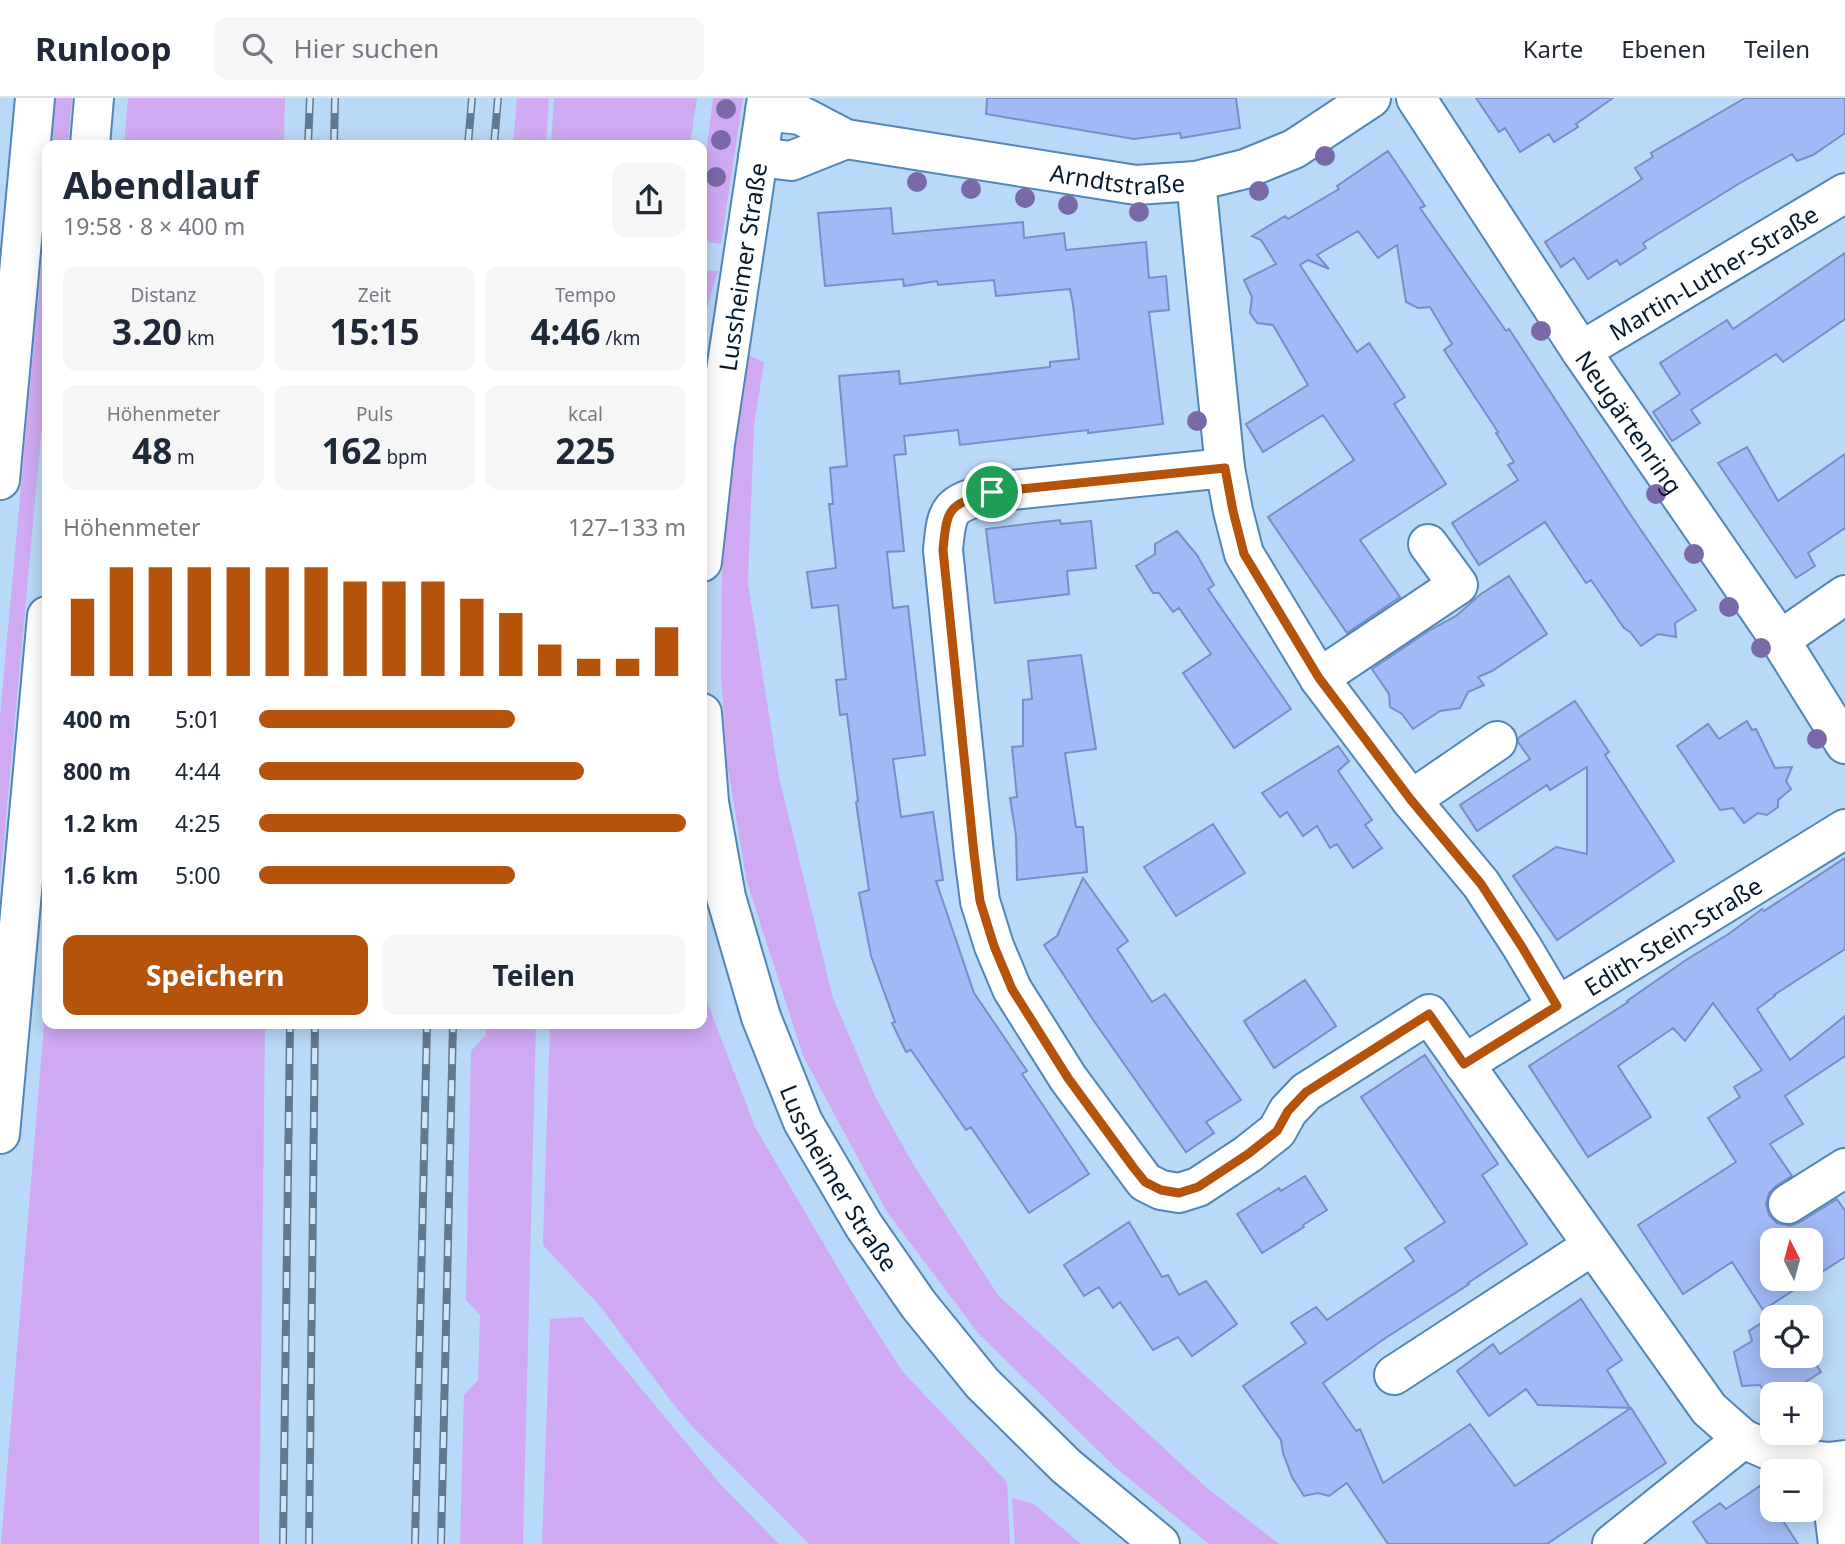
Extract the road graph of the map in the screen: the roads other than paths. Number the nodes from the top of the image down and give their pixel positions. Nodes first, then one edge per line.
1 (35, 98) edge
2 (94, 98) edge
3 (1371, 98) edge
4 (1416, 98) edge
5 (766, 104) edge
6 (846, 139) junction
7 (90, 140) edge
8 (758, 156) junction
9 (1196, 181) junction
10 (1845, 193) edge
11 (1581, 351) junction
12 (1225, 468) junction
13 (0, 480) edge
14 (707, 517) edge
15 (1428, 544) dead end
16 (1845, 595) edge
17 (1780, 640) junction
18 (42, 671) edge
19 (1319, 678) junction
20 (1497, 741) dead end
21 (1845, 744) edge
22 (707, 777) edge
23 (1411, 800) junction
24 (1845, 829) edge
25 (1557, 1006) junction
26 (1464, 1064) junction
27 (0, 1134) edge
28 (1845, 1168) edge
29 (1788, 1204) dead end
30 (1592, 1246) junction
31 (1394, 1375) dead end
32 (1743, 1439) junction
33 (1837, 1461) edge
34 (1160, 1544) edge
35 (1612, 1544) edge
36 (1838, 1544) edge

1 - 13 main road
2 - 7 main road
3 - 9 main road, Arndtstraße
4 - 11 main road, Neugärtenring
5 - 6 main road, Arndtstraße
5 - 8 main road, Lussheimer Straße
6 - 8 main road
6 - 9 main road, Arndtstraße
8 - 14 main road, Lussheimer Straße
9 - 12 main road
10 - 11 main road, Martin-Luther-Straße
11 - 17 main road, Neugärtenring
12 - 19 main road
12 - 26 main road
15 - 19 main road
16 - 17 main road
17 - 21 main road, Neugärtenring
18 - 27 main road
19 - 23 main road
20 - 23 main road
22 - 34 main road, Lussheimer Straße
23 - 25 main road
24 - 25 main road, Edith-Stein-Straße
25 - 26 main road, Edith-Stein-Straße
26 - 30 main road
28 - 29 main road
30 - 31 main road
30 - 32 main road
32 - 33 main road
32 - 35 main road
33 - 36 main road

